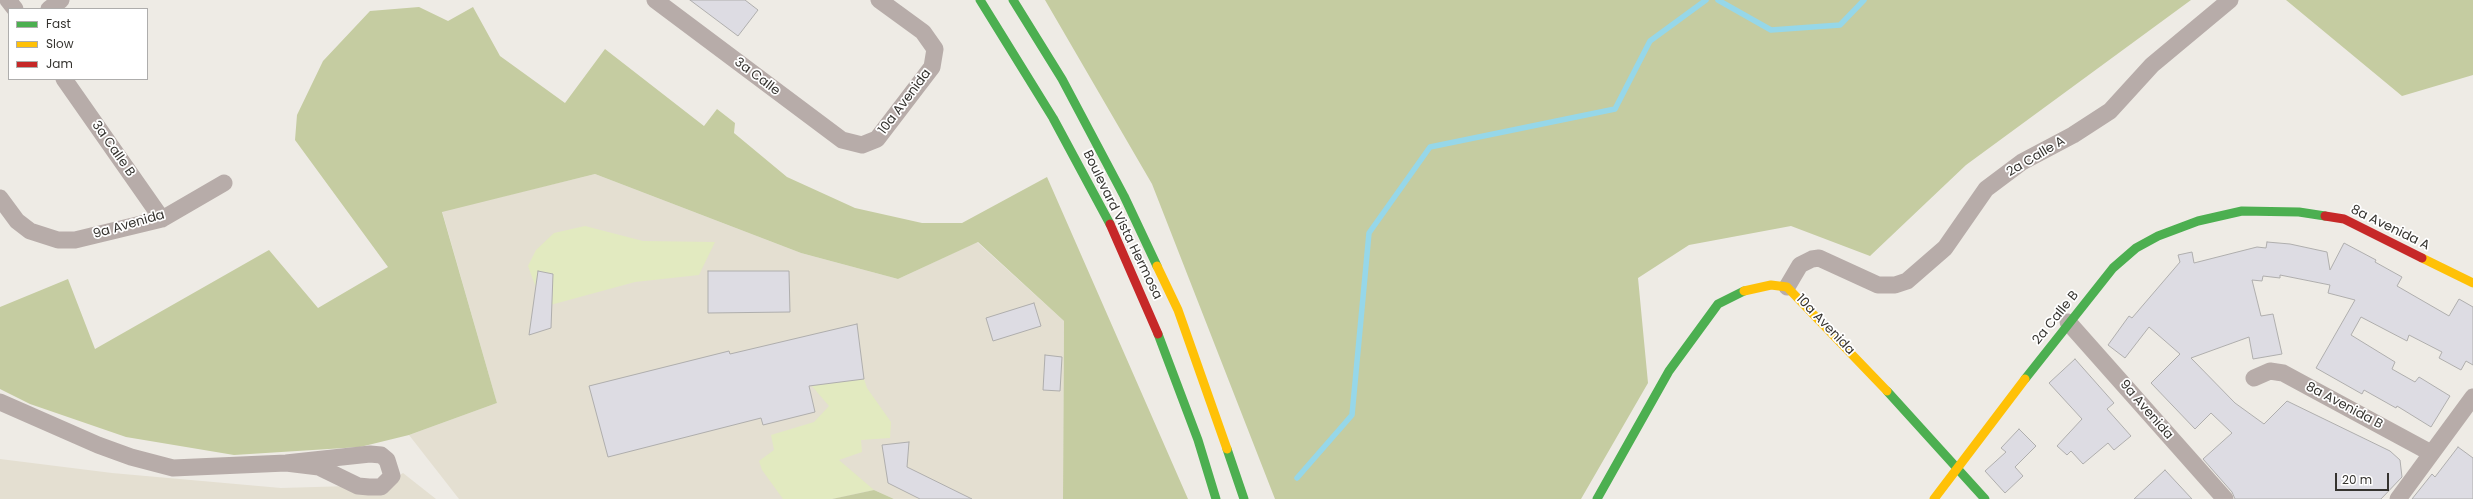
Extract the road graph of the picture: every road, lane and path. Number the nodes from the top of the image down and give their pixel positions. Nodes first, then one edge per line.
1 (61, 0) edge
2 (655, 0) edge
3 (879, 0) edge
4 (980, 0) edge
5 (1012, 0) edge
6 (2230, 0) edge
7 (50, 8) edge
8 (65, 80) edge
9 (862, 145) joint
10 (224, 183) dead end
11 (0, 198) edge
12 (2242, 211) joint
13 (162, 219) junction
14 (2473, 283) edge
15 (1787, 287) junction
16 (2068, 322) junction
17 (2254, 378) dead end
18 (2473, 397) edge
19 (0, 402) edge
20 (2431, 453) junction
21 (286, 463) junction
22 (1957, 467) junction
23 (1216, 499) edge
24 (1244, 499) edge
25 (1597, 499) edge
26 (1934, 499) edge
27 (1985, 499) edge
28 (2225, 499) edge
29 (2398, 499) edge

1 - 7 street
2 - 9 street, 3a Calle
3 - 9 street, 10a Avenida
4 - 23 street, Boulevard Vista Hermosa
5 - 24 street, Boulevard Vista Hermosa
6 - 15 street, 2a Calle A
8 - 13 street, 3a Calle B
10 - 13 street, 9a Avenida
11 - 13 street, 9a Avenida
12 - 14 street, 8a Avenida A
12 - 16 street, 2a Calle B
15 - 22 street, 10a Avenida
15 - 25 street, 10a Avenida
16 - 22 street, 2a Calle B
16 - 28 street, 9a Avenida
17 - 20 street, 8a Avenida B
18 - 20 street
19 - 21 street
20 - 29 street
21 - 21 street
22 - 26 street, 2a Calle B
22 - 27 street, 10a Avenida

